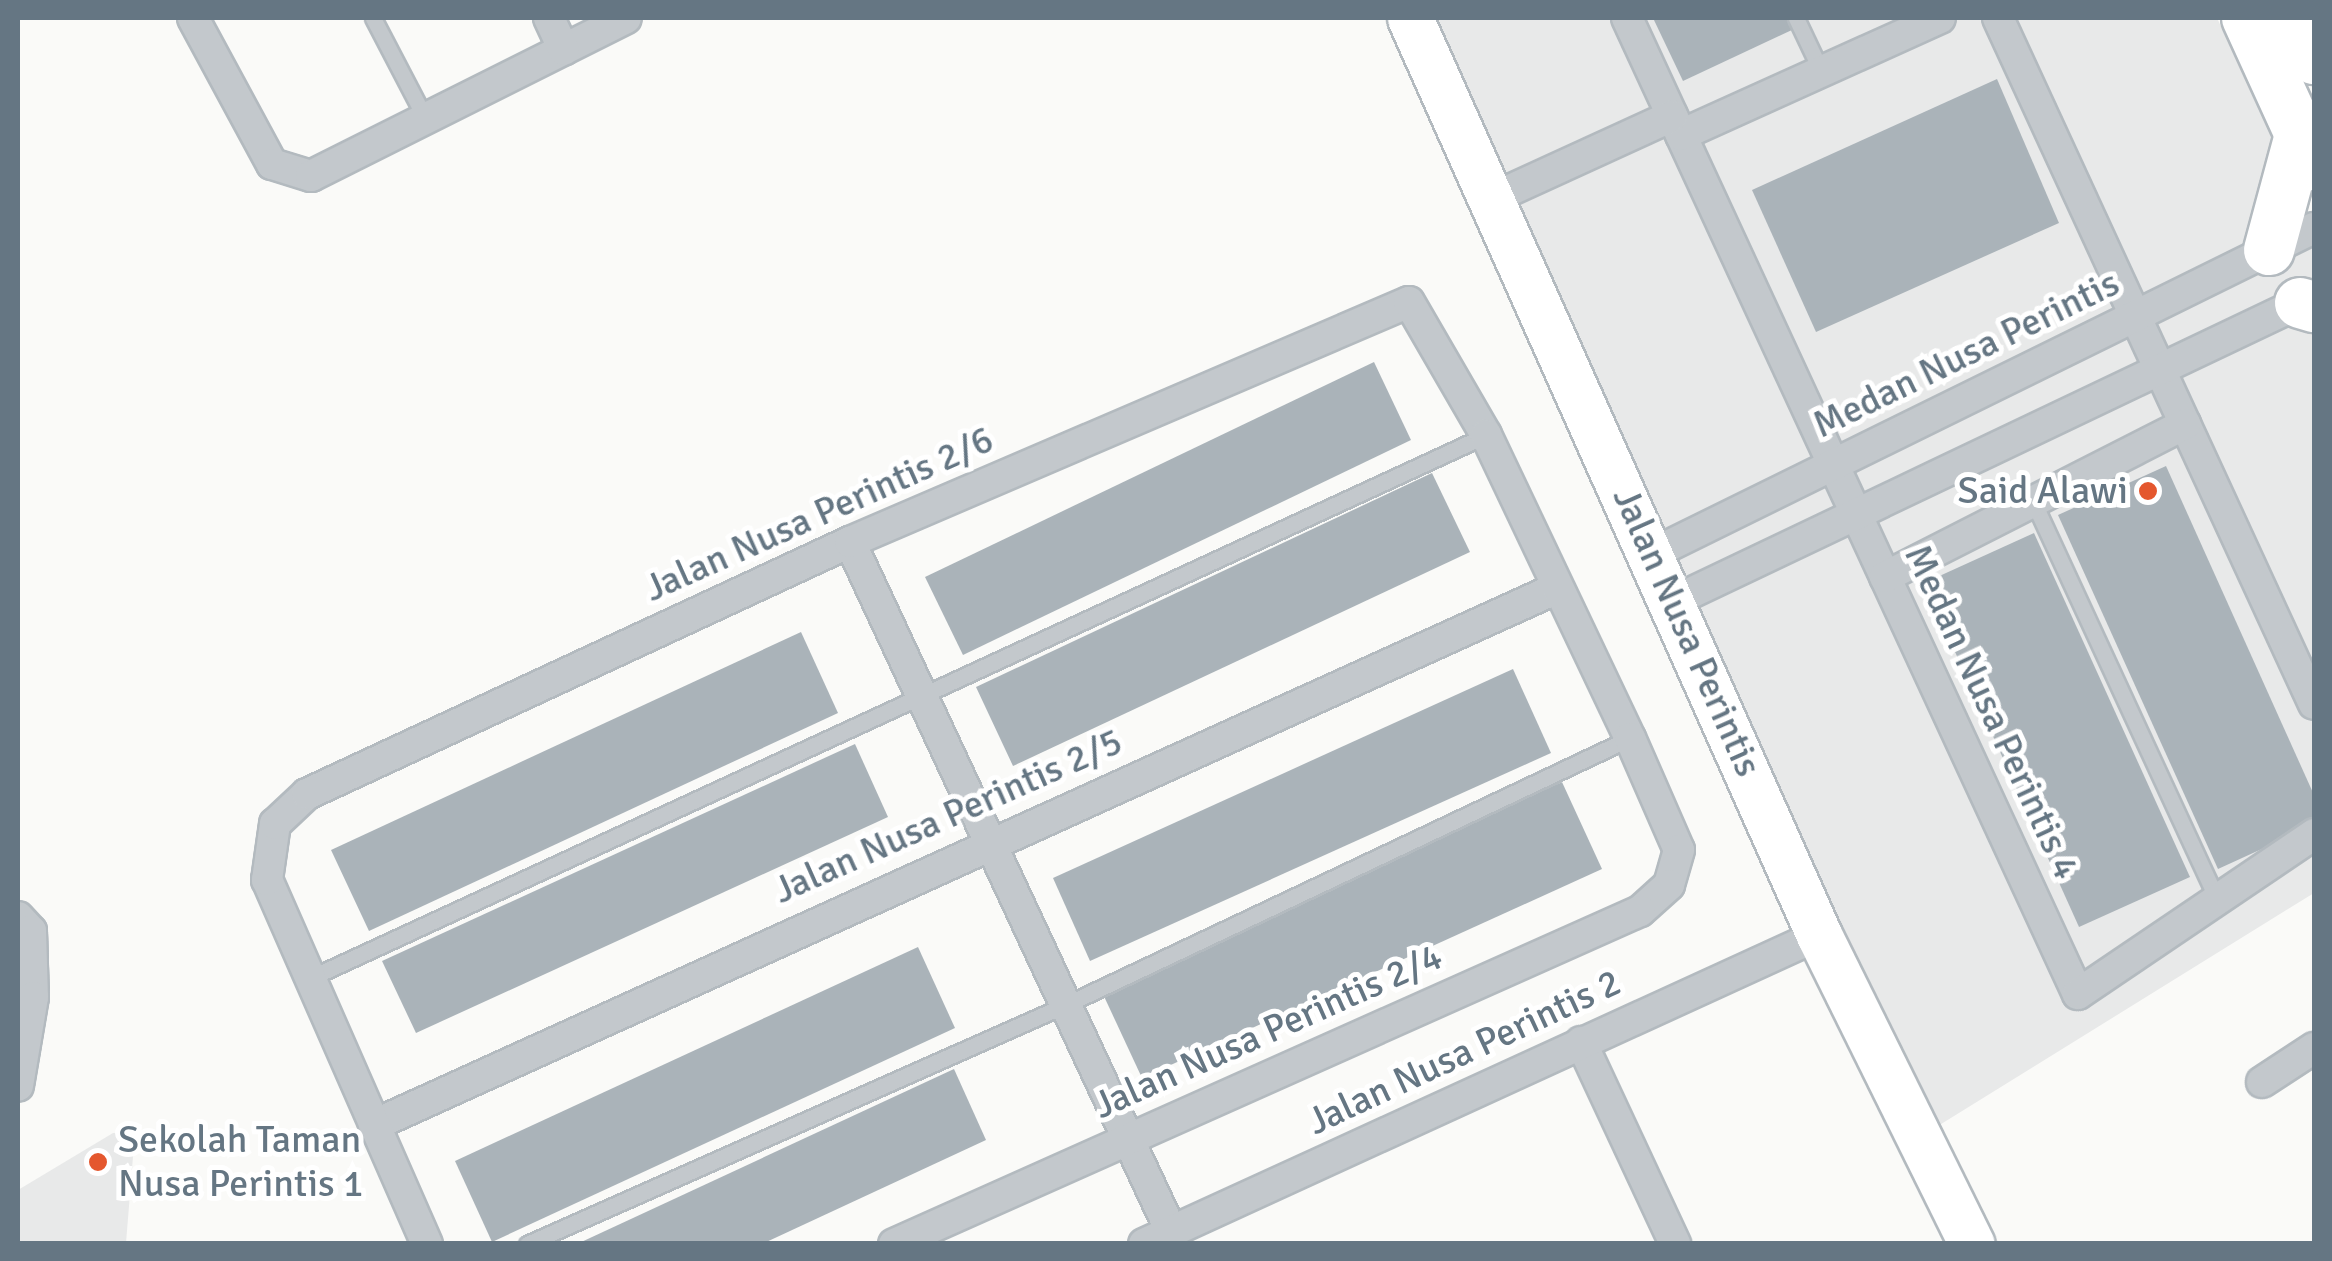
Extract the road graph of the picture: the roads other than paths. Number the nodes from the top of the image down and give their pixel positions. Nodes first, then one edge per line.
1 (193, 18) edge
2 (374, 18) edge
3 (549, 18) edge
4 (626, 18) edge
5 (1410, 18) edge
6 (1627, 18) edge
7 (1796, 18) edge
8 (1940, 18) edge
9 (1998, 18) edge
10 (2247, 18) edge
11 (2296, 18) edge
12 (564, 50) junction
13 (2314, 59) edge
14 (1821, 72) junction
15 (426, 120) junction
16 (1677, 125) junction
17 (2307, 150) edge
18 (1493, 198) junction
19 (2314, 228) edge
20 (2269, 250) junction
21 (2309, 302) edge
22 (2135, 316) junction
23 (2160, 370) junction
24 (2185, 424) junction
25 (1486, 434) junction
26 (1833, 464) junction
27 (2034, 501) junction
28 (1856, 514) junction
29 (850, 542) junction
30 (1654, 553) junction
31 (1886, 577) junction
32 (1557, 588) junction
33 (1674, 601) junction
34 (923, 700) junction
35 (2314, 704) edge
36 (1630, 738) junction
37 (2314, 834) edge
38 (988, 840) junction
39 (2217, 900) junction
40 (24, 924) edge
41 (1819, 935) junction
42 (310, 978) junction
43 (1065, 1005) junction
44 (1580, 1042) junction
45 (2314, 1048) edge
46 (2262, 1082) dead end
47 (18, 1086) edge
48 (374, 1124) junction
49 (1126, 1137) junction
50 (1164, 1239) edge
51 (427, 1244) edge
52 (527, 1244) edge
53 (894, 1244) edge
54 (1675, 1244) edge
55 (1972, 1244) edge

1 - 15 street
2 - 15 lane
3 - 12 street
4 - 12 street
5 - 18 street, Jalan Nusa Perintis
6 - 16 street, Medan Nusa Perintis 4
7 - 14 lane
8 - 14 street
9 - 22 street
10 - 17 main road
11 - 13 main road
12 - 15 street
14 - 16 street
16 - 18 street
16 - 26 street, Medan Nusa Perintis 4
17 - 20 main road
18 - 30 street, Jalan Nusa Perintis
19 - 20 street, Medan Nusa Perintis
20 - 22 street, Medan Nusa Perintis
21 - 23 street
22 - 23 street
22 - 26 street, Medan Nusa Perintis
23 - 24 street
23 - 28 street
24 - 27 street
24 - 35 street
25 - 29 street, Jalan Nusa Perintis 2/6
25 - 32 street
25 - 34 lane
26 - 28 street, Medan Nusa Perintis 4
26 - 30 street, Medan Nusa Perintis
27 - 31 street
27 - 39 lane
28 - 31 street, Medan Nusa Perintis 4
28 - 33 street
29 - 34 street
29 - 42 street, Jalan Nusa Perintis 2/6
30 - 33 street, Jalan Nusa Perintis
31 - 39 street, Medan Nusa Perintis 4
32 - 36 street
32 - 38 street, Jalan Nusa Perintis 2/5
33 - 41 street, Jalan Nusa Perintis
34 - 38 street
34 - 42 lane
36 - 43 lane
36 - 49 street, Jalan Nusa Perintis 2/4
37 - 39 street
38 - 43 street
38 - 48 street, Jalan Nusa Perintis 2/5
40 - 47 street
41 - 44 street, Jalan Nusa Perintis 2
41 - 55 street, Jalan Nusa Perintis
42 - 48 street
43 - 49 street
43 - 52 lane
44 - 50 street, Jalan Nusa Perintis 2
44 - 54 street
45 - 46 street
48 - 51 street
49 - 50 street
49 - 53 street, Jalan Nusa Perintis 2/4

